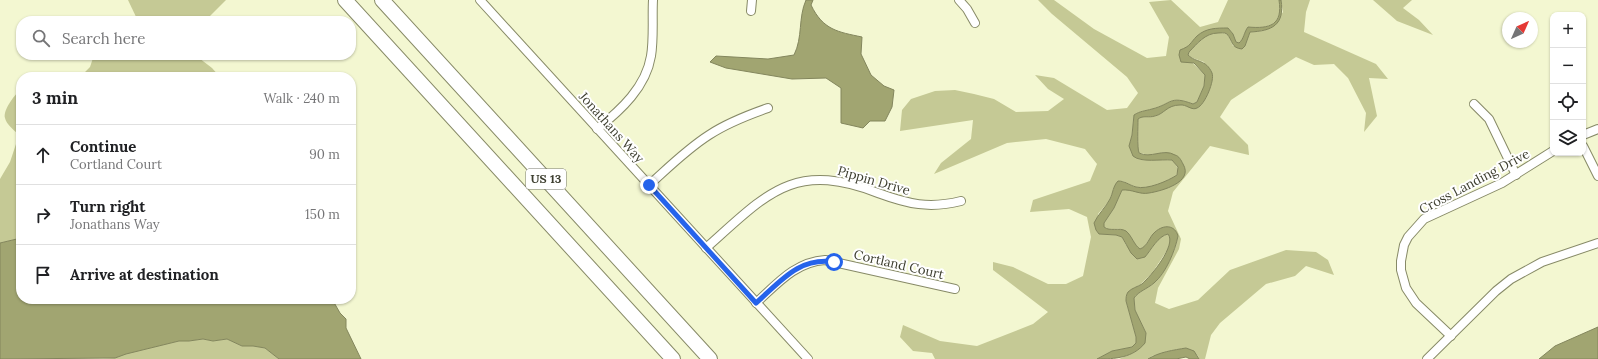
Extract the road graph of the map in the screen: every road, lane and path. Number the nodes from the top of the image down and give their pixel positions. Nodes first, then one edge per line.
1 (345, 0) edge
2 (382, 0) edge
3 (480, 0) edge
4 (653, 0) edge
5 (752, 0) edge
6 (959, 0) edge
7 (752, 11) dead end
8 (975, 23) dead end
9 (1474, 104) dead end
10 (768, 108) dead end
11 (597, 128) junction
12 (1598, 129) edge
13 (1586, 134) edge
14 (1586, 152) edge
15 (1550, 153) edge
16 (1516, 175) junction
17 (1598, 176) edge
18 (649, 185) junction
19 (961, 201) dead end
20 (1598, 243) edge
21 (706, 248) junction
22 (956, 289) dead end
23 (756, 303) junction
24 (1451, 336) junction
25 (673, 359) edge
26 (710, 359) edge
27 (808, 359) edge
28 (1427, 359) edge

1 - 25 highway, US 13
2 - 26 highway, US 13
3 - 11 street, Jonathans Way
4 - 11 street
5 - 7 street
6 - 8 street
9 - 16 street
10 - 18 street
11 - 18 street, Jonathans Way
12 - 13 street
14 - 17 street
15 - 16 street, Cross Landing Drive
16 - 24 street, Cross Landing Drive
18 - 21 street, Jonathans Way
19 - 21 street, Pippin Drive
20 - 24 street
21 - 23 street, Jonathans Way
22 - 23 street, Cortland Court
23 - 27 street, Jonathans Way
24 - 28 street

